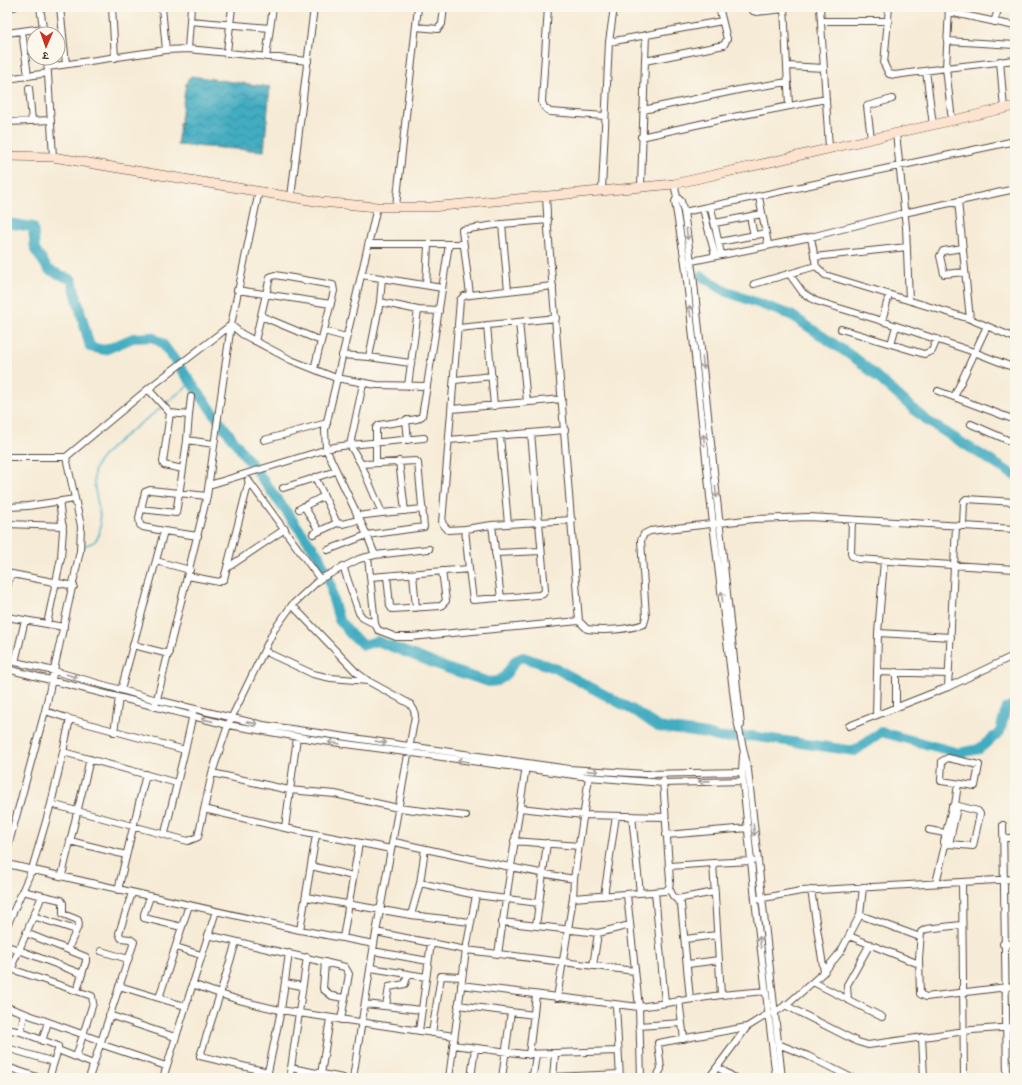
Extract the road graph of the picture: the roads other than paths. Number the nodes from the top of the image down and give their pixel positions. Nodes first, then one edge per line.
1 (14, 7) edge
2 (40, 7) edge
3 (60, 7) edge
4 (112, 7) edge
5 (162, 7) edge
6 (191, 7) edge
7 (232, 7) edge
8 (273, 7) edge
9 (314, 7) edge
10 (418, 7) edge
11 (444, 7) edge
12 (548, 7) edge
13 (614, 7) edge
14 (719, 7) edge
15 (751, 7) edge
16 (820, 7) edge
17 (889, 7) edge
18 (999, 7) edge
19 (7, 8) edge
20 (784, 8) edge
21 (949, 9) edge
22 (190, 20) junction
23 (722, 21) junction
24 (821, 21) junction
25 (889, 21) junction
26 (994, 22) junction
27 (230, 24) junction
28 (42, 26) edge
29 (62, 26) edge
30 (416, 26) junction
31 (1015, 26) edge
32 (270, 28) junction
33 (22, 31) junction
34 (26, 31) edge
35 (7, 33) edge
36 (646, 35) junction
37 (947, 41) junction
38 (609, 42) junction
39 (1015, 45) edge
40 (188, 49) junction
41 (166, 50) junction
42 (227, 52) junction
43 (266, 57) junction
44 (115, 58) junction
45 (1015, 60) edge
46 (308, 61) junction
47 (645, 61) junction
48 (1000, 61) junction
49 (66, 64) edge
50 (48, 66) edge
51 (60, 66) edge
52 (787, 66) junction
53 (824, 68) junction
54 (946, 68) junction
55 (48, 70) junction
56 (926, 71) junction
57 (28, 76) junction
58 (7, 79) edge
59 (788, 82) junction
60 (29, 88) dead end
61 (826, 99) junction
62 (892, 99) dead end
63 (789, 106) junction
64 (1015, 106) edge
65 (1004, 109) junction
66 (643, 110) junction
67 (605, 116) junction
68 (8, 119) edge
69 (51, 120) junction
70 (32, 121) junction
71 (952, 121) junction
72 (933, 125) junction
73 (896, 133) junction
74 (641, 137) junction
75 (871, 139) junction
76 (1015, 141) edge
77 (829, 148) junction
78 (8, 156) edge
79 (53, 157) junction
80 (900, 166) junction
81 (674, 184) junction
82 (641, 187) junction
83 (1015, 189) edge
84 (602, 190) junction
85 (259, 191) junction
86 (546, 196) junction
87 (291, 197) junction
88 (677, 197) junction
89 (759, 197) junction
90 (958, 201) junction
91 (396, 206) junction
92 (377, 207) junction
93 (711, 208) junction
94 (703, 210) junction
95 (684, 212) junction
96 (904, 213) junction
97 (762, 214) junction
98 (547, 216) junction
99 (750, 216) junction
100 (715, 223) junction
101 (502, 224) junction
102 (766, 234) junction
103 (754, 236) junction
104 (811, 237) junction
105 (719, 242) junction
106 (370, 244) junction
107 (449, 244) junction
108 (462, 244) junction
109 (768, 244) junction
110 (428, 245) junction
111 (907, 247) junction
112 (963, 248) junction
113 (718, 254) junction
114 (814, 257) junction
115 (688, 261) junction
116 (816, 266) junction
117 (965, 272) junction
118 (362, 275) junction
119 (790, 275) junction
120 (382, 278) junction
121 (754, 284) dead end
122 (426, 285) junction
123 (553, 286) junction
124 (442, 288) junction
125 (237, 290) junction
126 (508, 291) junction
127 (889, 294) junction
128 (265, 295) junction
129 (470, 295) junction
130 (909, 300) junction
131 (380, 302) junction
132 (331, 304) junction
133 (418, 310) junction
134 (439, 311) junction
135 (261, 316) junction
136 (556, 318) junction
137 (970, 319) junction
138 (882, 321) junction
139 (519, 322) junction
140 (487, 325) junction
141 (231, 326) junction
142 (896, 326) junction
143 (987, 326) junction
144 (459, 328) junction
145 (841, 329) dead end
146 (324, 331) junction
147 (346, 337) junction
148 (1015, 338) edge
149 (937, 339) junction
150 (256, 341) junction
151 (321, 341) junction
152 (891, 344) junction
153 (974, 352) junction
154 (342, 355) junction
155 (369, 357) junction
156 (410, 363) junction
157 (1015, 368) edge
158 (314, 369) junction
159 (492, 376) junction
160 (336, 378) junction
161 (455, 380) junction
162 (363, 384) junction
163 (408, 386) junction
164 (427, 386) junction
165 (148, 389) junction
166 (938, 390) dead end
167 (954, 397) junction
168 (191, 398) dead end
169 (562, 400) junction
170 (527, 402) junction
171 (494, 406) junction
172 (452, 409) junction
173 (168, 412) junction
174 (189, 415) junction
175 (406, 420) junction
176 (1015, 420) edge
177 (326, 423) junction
178 (971, 424) dead end
179 (565, 430) junction
180 (531, 433) junction
181 (500, 436) junction
182 (424, 438) dead end
183 (187, 440) junction
184 (264, 440) dead end
185 (408, 440) junction
186 (449, 440) junction
187 (1015, 441) edge
188 (376, 443) junction
189 (214, 444) junction
190 (350, 445) junction
191 (326, 449) junction
192 (7, 457) edge
193 (66, 457) junction
194 (399, 461) junction
195 (376, 463) junction
196 (361, 464) junction
197 (183, 469) junction
198 (336, 470) junction
199 (244, 474) junction
200 (315, 477) junction
201 (250, 481) junction
202 (209, 485) junction
203 (284, 488) dead end
204 (179, 493) junction
205 (207, 496) junction
206 (324, 496) junction
207 (75, 498) junction
208 (59, 501) junction
209 (1015, 502) edge
210 (7, 507) edge
211 (141, 509) junction
212 (423, 509) junction
213 (405, 511) junction
214 (382, 513) junction
215 (358, 518) junction
216 (572, 520) junction
217 (852, 520) junction
218 (538, 522) junction
219 (337, 523) junction
220 (7, 524) edge
221 (508, 524) junction
222 (716, 524) junction
223 (492, 525) junction
224 (63, 526) junction
225 (956, 526) junction
226 (963, 526) junction
227 (465, 529) junction
228 (1015, 529) edge
229 (285, 530) junction
230 (164, 531) junction
231 (367, 535) junction
232 (198, 536) junction
233 (429, 549) dead end
234 (328, 550) dead end
235 (541, 551) junction
236 (495, 553) junction
237 (371, 556) junction
238 (156, 561) junction
239 (884, 561) junction
240 (954, 566) junction
241 (341, 567) junction
242 (227, 568) junction
243 (469, 569) junction
244 (1015, 569) edge
245 (442, 572) junction
246 (189, 573) junction
247 (8, 574) edge
248 (413, 574) junction
249 (387, 576) junction
250 (323, 577) junction
251 (371, 577) junction
252 (57, 583) junction
253 (74, 586) junction
254 (7, 587) edge
255 (501, 598) junction
256 (292, 605) junction
257 (416, 608) junction
258 (7, 617) edge
259 (25, 620) junction
260 (579, 621) junction
261 (47, 624) junction
262 (375, 624) junction
263 (64, 627) junction
264 (878, 633) junction
265 (951, 636) junction
266 (133, 645) junction
267 (264, 651) junction
268 (169, 654) junction
269 (1015, 655) edge
270 (7, 660) edge
271 (15, 662) junction
272 (7, 669) edge
273 (54, 671) junction
274 (877, 672) junction
275 (896, 672) junction
276 (949, 674) junction
277 (52, 681) junction
278 (368, 681) junction
279 (948, 687) junction
280 (121, 690) junction
281 (120, 698) junction
282 (156, 703) junction
283 (896, 708) junction
284 (195, 710) junction
285 (45, 711) junction
286 (876, 715) junction
287 (193, 716) junction
288 (231, 718) junction
289 (70, 719) junction
290 (228, 725) junction
291 (849, 726) dead end
292 (114, 732) junction
293 (297, 737) junction
294 (410, 747) junction
295 (185, 750) junction
296 (743, 750) junction
297 (63, 752) junction
298 (408, 754) junction
299 (90, 759) junction
300 (526, 766) junction
301 (742, 772) junction
302 (212, 773) junction
303 (663, 773) junction
304 (146, 774) junction
305 (589, 777) junction
306 (743, 781) junction
307 (177, 782) junction
308 (663, 783) junction
309 (958, 784) junction
310 (289, 790) junction
311 (51, 804) junction
312 (955, 805) junction
313 (398, 808) junction
314 (520, 808) junction
315 (204, 809) junction
316 (77, 812) junction
317 (583, 815) junction
318 (466, 816) dead end
319 (616, 816) junction
320 (632, 816) junction
321 (665, 817) junction
322 (1003, 824) dead end
323 (132, 826) junction
324 (285, 828) junction
325 (748, 828) junction
326 (928, 830) dead end
327 (165, 833) junction
328 (949, 834) junction
329 (316, 835) junction
330 (666, 836) junction
331 (1004, 838) junction
332 (1015, 838) edge
333 (70, 841) junction
334 (514, 841) junction
335 (394, 842) junction
336 (359, 843) junction
337 (547, 843) junction
338 (947, 845) junction
339 (579, 846) junction
340 (391, 849) junction
341 (425, 849) junction
342 (7, 850) edge
343 (126, 855) junction
344 (752, 861) junction
345 (713, 863) junction
346 (7, 864) edge
347 (311, 866) junction
348 (670, 866) junction
349 (510, 868) junction
350 (32, 869) junction
351 (542, 874) junction
352 (62, 875) junction
353 (354, 876) junction
354 (1004, 878) junction
355 (574, 879) junction
356 (1015, 879) edge
357 (962, 882) junction
358 (420, 883) junction
359 (936, 883) junction
360 (863, 887) junction
361 (669, 888) junction
362 (118, 890) junction
363 (811, 890) junction
364 (22, 891) junction
365 (132, 892) junction
366 (654, 892) junction
367 (715, 892) junction
368 (640, 893) junction
369 (476, 895) junction
370 (627, 895) junction
371 (42, 896) junction
372 (150, 896) junction
373 (604, 896) junction
374 (306, 897) junction
375 (573, 898) junction
376 (505, 899) junction
377 (677, 899) junction
378 (758, 899) junction
379 (349, 904) junction
380 (539, 904) junction
381 (189, 905) junction
382 (381, 909) junction
383 (216, 911) junction
384 (411, 915) junction
385 (860, 915) junction
386 (33, 916) junction
387 (470, 922) junction
388 (502, 922) junction
389 (630, 925) junction
390 (961, 925) junction
391 (7, 926) edge
392 (536, 926) junction
393 (182, 927) junction
394 (568, 929) junction
395 (76, 930) junction
396 (300, 930) junction
397 (376, 932) junction
398 (26, 933) junction
399 (598, 933) junction
400 (208, 935) junction
401 (718, 935) junction
402 (849, 936) junction
403 (920, 937) junction
404 (343, 938) junction
405 (685, 939) junction
406 (236, 942) junction
407 (431, 943) junction
408 (374, 944) junction
409 (870, 944) junction
410 (1003, 944) junction
411 (1015, 944) edge
412 (7, 946) edge
413 (176, 947) junction
414 (68, 949) junction
415 (18, 950) junction
416 (466, 950) junction
417 (101, 951) dead end
418 (373, 951) junction
419 (289, 953) junction
420 (498, 954) junction
421 (201, 955) junction
422 (307, 958) junction
423 (128, 959) junction
424 (719, 960) junction
425 (428, 961) junction
426 (325, 962) junction
427 (562, 962) junction
428 (688, 964) junction
429 (919, 964) junction
430 (592, 966) junction
431 (371, 968) junction
432 (635, 971) junction
433 (824, 972) junction
434 (82, 974) junction
435 (408, 974) junction
436 (426, 977) junction
437 (462, 977) junction
438 (813, 982) junction
439 (284, 983) junction
440 (192, 984) junction
441 (461, 985) junction
442 (119, 986) junction
443 (302, 986) junction
444 (1015, 986) edge
445 (1004, 988) junction
446 (77, 990) junction
447 (766, 991) junction
448 (962, 992) junction
449 (220, 994) junction
450 (536, 995) junction
451 (721, 995) junction
452 (158, 998) junction
453 (344, 998) junction
454 (557, 998) junction
455 (690, 999) junction
456 (679, 1000) junction
457 (848, 1000) junction
458 (664, 1003) junction
459 (365, 1004) junction
460 (458, 1005) junction
461 (785, 1005) junction
462 (185, 1006) junction
463 (386, 1006) junction
464 (616, 1006) junction
465 (7, 1007) edge
466 (639, 1007) junction
467 (281, 1010) junction
468 (422, 1010) junction
469 (511, 1012) junction
470 (24, 1013) junction
471 (299, 1013) junction
472 (771, 1014) junction
473 (109, 1015) junction
474 (534, 1015) junction
475 (882, 1017) dead end
476 (330, 1019) junction
477 (341, 1020) junction
478 (48, 1022) junction
479 (362, 1023) junction
480 (681, 1023) junction
481 (639, 1026) junction
482 (747, 1027) junction
483 (1007, 1027) junction
484 (1015, 1027) edge
485 (7, 1029) edge
486 (419, 1031) junction
487 (21, 1032) junction
488 (962, 1032) junction
489 (432, 1033) junction
490 (83, 1034) junction
491 (454, 1036) junction
492 (175, 1037) junction
493 (922, 1037) junction
494 (684, 1039) junction
495 (42, 1040) junction
496 (100, 1042) junction
497 (778, 1044) junction
498 (453, 1045) junction
499 (7, 1048) edge
500 (475, 1048) junction
501 (58, 1050) junction
502 (618, 1051) junction
503 (506, 1053) junction
504 (555, 1054) junction
505 (529, 1055) junction
506 (536, 1055) junction
507 (76, 1057) junction
508 (54, 1062) junction
509 (93, 1064) junction
510 (166, 1066) junction
511 (7, 1067) edge
512 (717, 1067) junction
513 (291, 1068) junction
514 (321, 1074) junction
515 (620, 1076) edge
516 (40, 1078) edge
517 (49, 1078) edge
518 (89, 1078) edge
519 (163, 1078) edge
520 (289, 1078) edge
521 (343, 1078) edge
522 (353, 1078) edge
523 (448, 1078) edge
524 (471, 1078) edge
525 (479, 1078) edge
526 (502, 1078) edge
527 (525, 1078) edge
528 (553, 1078) edge
529 (569, 1078) edge
530 (641, 1078) edge
531 (656, 1078) edge
532 (709, 1078) edge
533 (735, 1078) edge
534 (776, 1078) edge
535 (782, 1078) edge
536 (852, 1078) edge
537 (924, 1078) edge
538 (964, 1078) edge
539 (1007, 1078) edge

1 - 19 street
2 - 28 street
3 - 29 street
4 - 44 street
5 - 41 street
6 - 22 street
7 - 27 street
8 - 32 street
9 - 46 street
10 - 30 street
11 - 30 street
12 - 67 street
13 - 38 street
14 - 23 street
15 - 20 street
16 - 24 street
17 - 25 street
18 - 26 street
20 - 52 street
21 - 26 street
21 - 37 street
22 - 27 street
22 - 40 street
23 - 36 street
23 - 47 street
24 - 25 street
24 - 53 street
25 - 56 street
26 - 31 street
27 - 32 street
27 - 42 street
30 - 91 street
32 - 43 street
33 - 34 street
33 - 35 street
33 - 57 street
36 - 38 street
36 - 47 street
37 - 39 street
37 - 54 street
38 - 67 street
40 - 41 street
40 - 42 street
41 - 44 street
42 - 43 street
43 - 46 street
44 - 49 street
45 - 48 street
46 - 87 street
47 - 66 street
48 - 54 street
48 - 65 street
50 - 55 street
51 - 55 street
52 - 53 street
52 - 59 street
53 - 61 street
54 - 56 street
54 - 71 street
55 - 57 street
55 - 69 street
56 - 72 street
57 - 58 street
59 - 63 street
59 - 66 street
60 - 70 street
61 - 63 street
61 - 77 street
62 - 75 street
63 - 74 street
64 - 65 main road
65 - 71 main road
66 - 74 street
67 - 84 street
68 - 70 street
68 - 78 street
69 - 70 street
69 - 79 street
71 - 72 main road
72 - 73 main road
73 - 75 main road
73 - 80 street
74 - 82 street
75 - 77 main road
76 - 80 street
77 - 81 main road
78 - 79 main road
79 - 85 main road
80 - 89 street
80 - 96 street
81 - 82 main road
81 - 88 street
82 - 84 main road
83 - 90 street
84 - 86 main road
85 - 87 main road
85 - 125 street
86 - 91 main road
86 - 98 street
87 - 92 main road
88 - 95 street
88 - 115 street
89 - 93 street
89 - 97 street
90 - 96 street
90 - 112 street
91 - 92 main road
92 - 106 street
93 - 94 street
93 - 100 street
94 - 95 street
94 - 113 street
95 -> 115 street
96 - 104 street
96 - 111 street
97 - 99 street
97 - 102 street
98 - 101 street
98 - 123 street
99 - 100 street
99 - 103 street
100 - 105 street
101 - 108 street
101 - 126 street
102 - 103 street
102 - 109 street
103 - 105 street
104 - 109 street
104 - 114 street
105 - 113 street
106 - 110 street
106 - 118 street
107 - 108 street
107 - 110 street
107 - 124 street
108 - 129 street
109 - 113 street
110 - 122 street
111 - 114 street
111 - 130 street
112 - 117 street
112 - 117 street
113 - 115 street
114 - 116 street
115 - 222 street
116 - 119 street
116 - 127 street
117 - 137 street
118 - 120 street
118 - 147 street
119 - 121 street
119 - 138 street
120 - 122 street
120 - 131 street
122 - 124 street
123 - 126 street
123 - 136 street
124 - 134 street
125 - 128 street
125 - 141 street
126 - 129 street
127 - 130 street
127 - 138 street
128 - 132 street
128 - 132 street
128 - 135 street
129 - 144 street
130 - 137 street
131 - 133 street
131 - 155 street
132 - 146 street
133 - 134 street
133 - 156 street
134 - 164 street
135 - 150 street
135 - 151 street
136 - 139 street
136 - 169 street
137 - 143 street
138 - 142 street
139 - 140 street
139 - 170 street
140 - 144 street
140 - 159 street
141 - 150 street
141 - 165 street
141 - 189 street
142 - 149 street
142 - 152 street
143 - 148 street
143 - 153 street
144 - 161 street
145 - 152 street
146 - 147 street
146 - 151 street
147 - 154 street
149 - 152 street
149 - 153 street
150 - 158 street
151 - 158 street
153 - 157 street
153 - 167 street
154 - 155 street
154 - 160 street
155 - 156 street
156 - 163 street
158 - 160 street
159 - 161 street
159 - 171 street
160 - 162 street
160 - 177 street
161 - 172 street
162 - 163 street
162 - 190 street
163 - 164 street
164 - 175 street
165 - 173 street
165 - 193 street
166 - 167 street
167 - 176 street
168 - 174 street
169 - 170 street
169 - 179 street
170 - 171 street
171 - 172 street
172 - 186 street
173 - 174 street
173 - 197 street
174 - 183 street
175 - 185 street
175 - 188 street
177 - 184 street
177 - 191 street
178 - 187 street
179 - 180 street
179 - 216 street
180 - 181 street
180 - 218 street
181 - 186 street
181 - 221 street
182 - 185 street
183 - 189 street
183 - 197 street
185 - 188 street
186 - 227 street
188 - 190 street
188 - 195 street
189 - 202 street
190 - 191 street
190 - 196 street
191 - 198 street
191 - 199 street
192 - 193 street
193 - 207 street
194 - 195 street
194 - 212 street
194 - 213 street
195 - 196 street
196 - 214 street
197 - 204 street
198 - 200 street
198 - 215 street
199 - 201 street
199 - 202 street
200 - 203 street
200 - 206 street
201 - 229 street
201 - 242 street
202 - 205 street
204 - 205 street
204 - 211 street
204 - 211 street
205 - 232 street
206 - 219 street
206 - 219 street
207 - 208 street
207 - 253 street
208 - 210 street
208 - 224 street
209 - 226 street
211 - 230 street
212 - 213 street
212 - 231 street
213 - 214 street
214 - 215 street
215 - 219 street
215 - 231 street
216 - 218 street
216 - 260 street
217 - 222 street
217 - 225 street
217 - 239 street
218 - 221 street
218 - 235 street
220 - 224 street
221 - 223 street
222 - 260 street
222 - 296 street
223 - 227 street
223 - 236 street
224 - 252 street
225 - 226 street
225 - 240 street
226 - 228 street
227 - 243 street
229 - 242 street
229 - 250 street
230 - 232 street
230 - 238 street
231 - 234 street
231 - 237 street
232 - 246 street
233 - 237 street
235 - 236 street
235 - 255 street
236 - 255 street
237 - 241 street
237 - 251 street
238 - 246 street
238 - 266 street
239 - 240 street
239 - 264 street
240 - 244 street
240 - 265 street
241 - 250 street
241 - 262 street
242 - 246 street
243 - 245 street
243 - 255 street
245 - 248 street
245 - 257 street
246 - 268 street
247 - 252 street
247 - 254 street
248 - 249 street
248 - 257 street
249 - 251 street
249 - 257 street
250 - 256 street
251 - 262 street
252 - 253 street
252 - 261 street
253 - 263 street
256 - 267 street
256 - 278 street
258 - 259 street
259 - 261 street
259 - 271 street
260 - 262 street
261 - 263 street
263 - 273 street
264 - 265 street
264 - 274 street
265 - 276 street
266 - 268 street
266 - 280 street
267 - 278 street
267 - 288 street
268 - 282 street
269 - 279 street
270 - 271 street
271 - 273 street
272 - 277 street
273 - 277 street
273 -> 280 street
274 - 275 street
274 - 286 street
275 - 276 street
275 - 283 street
276 - 279 street
277 - 281 street
277 - 285 street
278 - 294 street
279 - 283 street
280 - 282 street
281 - 282 street
281 - 292 street
282 - 284 street
282 - 287 street
283 - 286 street
284 - 287 street
284 - 288 street
285 - 289 street
285 - 342 street
286 - 291 street
290 -> 287 street
287 - 295 street
288 - 290 street
288 -> 294 street
289 - 292 street
289 - 297 street
290 - 293 street
290 - 302 street
292 - 295 street
298 -> 293 street
293 - 310 street
294 - 298 street
294 - 300 street
295 - 307 street
296 - 301 street
296 -> 378 street
297 - 299 street
297 - 311 street
300 -> 298 street
298 - 313 street
299 - 304 street
299 - 316 street
300 -> 303 street
300 - 305 street
300 - 314 street
301 - 303 street
301 - 306 street
302 - 310 street
302 - 315 street
303 - 308 street
304 - 307 street
304 - 323 street
305 - 308 street
305 - 317 street
306 -> 308 street
306 - 325 street
307 - 327 street
308 - 321 street
309 - 309 street
309 - 312 street
310 - 313 street
310 - 324 street
311 - 316 street
311 - 350 street
312 - 328 street
312 - 338 street
313 - 318 street
313 - 335 street
314 - 317 street
314 - 334 street
315 - 324 street
315 - 327 street
316 - 323 street
316 - 333 street
317 - 319 street
317 - 339 street
319 - 320 street
319 - 373 street
320 - 321 street
320 - 368 street
321 - 330 street
322 - 331 street
323 - 327 street
323 - 343 street
324 - 329 street
325 - 330 street
325 - 344 street
326 - 328 street
328 - 338 street
329 - 336 street
329 - 347 street
330 - 348 street
331 - 332 street
331 - 354 street
333 - 343 street
333 - 352 street
334 - 337 street
334 - 349 street
335 - 340 street
335 - 341 street
336 - 340 street
336 - 353 street
337 - 339 street
337 - 351 street
338 - 359 street
339 - 355 street
340 - 382 street
341 - 349 street
341 - 358 street
343 - 362 street
344 - 345 street
344 - 378 street
345 - 348 street
345 - 367 street
346 - 350 street
347 - 353 street
347 - 374 street
348 - 361 street
349 - 351 street
349 - 376 street
350 - 352 street
350 - 364 street
351 - 355 street
351 - 380 street
352 - 362 street
353 - 379 street
354 - 356 street
354 - 357 street
354 - 410 street
355 - 375 street
357 - 359 street
357 - 390 street
358 - 369 street
358 - 384 street
359 - 360 street
360 - 363 street
360 - 385 street
361 - 366 street
361 - 377 street
362 - 365 street
363 - 378 street
363 - 433 street
364 - 371 street
364 - 391 street
365 - 372 street
365 - 423 street
366 - 368 street
366 - 458 street
367 - 377 street
367 - 401 street
368 - 370 street
369 - 376 street
369 - 387 street
370 - 373 street
370 - 389 street
371 - 386 street
371 - 395 street
372 - 381 street
372 - 393 street
373 - 375 street
374 - 379 street
374 - 396 street
375 - 394 street
376 - 380 street
376 - 388 street
377 - 405 street
447 -> 378 street
378 - 472 street
379 - 382 street
379 - 404 street
380 - 392 street
381 - 383 street
381 - 393 street
382 - 384 street
382 - 397 street
383 - 396 street
383 - 400 street
384 - 387 street
385 - 402 street
385 - 403 street
386 - 395 street
386 - 398 street
387 - 416 street
388 - 392 street
388 - 420 street
389 - 399 street
389 - 432 street
390 - 403 street
390 - 448 street
392 - 394 street
393 - 413 street
394 - 399 street
394 - 427 street
395 - 414 street
396 - 404 street
397 - 407 street
397 - 408 street
398 - 414 street
398 - 415 street
399 - 430 street
400 - 406 street
400 - 421 street
401 - 405 street
401 - 424 street
402 - 409 street
402 - 433 street
403 - 429 street
404 - 408 street
405 - 428 street
406 - 419 street
406 - 449 street
407 - 416 street
407 - 425 street
408 - 418 street
409 - 429 street
409 - 457 street
410 - 411 street
410 - 445 street
412 - 415 street
413 - 421 street
413 - 452 street
414 - 434 street
415 - 434 street
415 - 446 street
416 - 420 street
416 - 437 street
417 - 423 street
418 - 425 street
418 - 431 street
419 - 422 street
419 - 439 street
420 - 427 street
421 - 440 street
422 - 426 street
422 - 443 street
423 - 442 street
424 - 428 street
424 - 451 street
425 - 436 street
426 - 453 street
426 - 453 street
427 - 430 street
427 - 454 street
428 - 455 street
429 - 448 street
430 - 432 street
431 - 435 street
431 - 459 street
432 - 466 street
433 - 438 street
434 - 446 street
435 - 436 street
435 - 463 street
436 - 468 street
437 - 441 street
437 - 489 street
438 - 457 street
438 - 461 street
439 - 443 street
439 - 467 street
440 - 449 street
440 - 462 street
441 - 450 street
441 - 460 street
442 - 452 street
442 - 473 street
443 - 471 street
444 - 445 street
445 - 448 street
445 - 483 street
446 - 490 street
447 - 451 street
447 - 472 street
448 - 488 street
449 - 467 street
449 - 467 street
450 - 454 street
450 - 474 street
451 - 455 street
452 - 462 street
453 - 477 street
454 - 464 street
455 - 456 street
456 - 458 street
456 - 480 street
457 - 475 street
458 - 466 street
459 - 463 street
459 - 479 street
460 - 469 street
460 - 491 street
461 - 472 street
461 - 493 street
462 - 492 street
463 - 468 street
464 - 466 street
464 - 502 street
465 - 470 street
466 - 481 street
467 - 471 street
468 - 486 street
469 - 474 street
469 - 503 street
470 - 478 street
470 - 487 street
471 - 476 street
471 - 513 street
472 - 482 street
472 - 497 street
472 - 534 street
473 - 492 street
473 - 496 street
474 - 505 street
476 - 477 street
476 - 514 street
477 - 479 street
478 - 490 street
478 - 495 street
479 - 486 street
479 - 522 street
480 - 481 street
480 - 494 street
481 - 530 street
482 - 494 street
482 - 512 street
483 - 484 street
483 - 488 street
483 - 539 street
485 - 487 street
486 - 489 street
487 - 495 street
488 - 493 street
488 - 538 street
489 - 491 street
490 - 496 street
490 - 507 street
491 - 498 street
492 - 510 street
493 - 537 street
494 - 531 street
495 - 501 street
496 - 509 street
496 - 510 street
497 - 535 street
497 - 536 street
498 - 500 street
498 - 523 street
499 - 508 street
500 - 503 street
500 - 524 street
501 - 507 street
501 - 508 street
502 - 504 street
502 - 515 street
503 - 505 street
503 - 526 street
504 - 506 street
504 - 528 street
505 - 506 street
506 - 527 street
507 - 509 street
508 - 517 street
509 - 518 street
510 - 519 street
511 - 516 street
512 - 532 street
512 - 533 street
513 - 514 street
513 - 520 street
514 - 521 street
515 - 529 street
524 - 525 street
528 - 529 street

